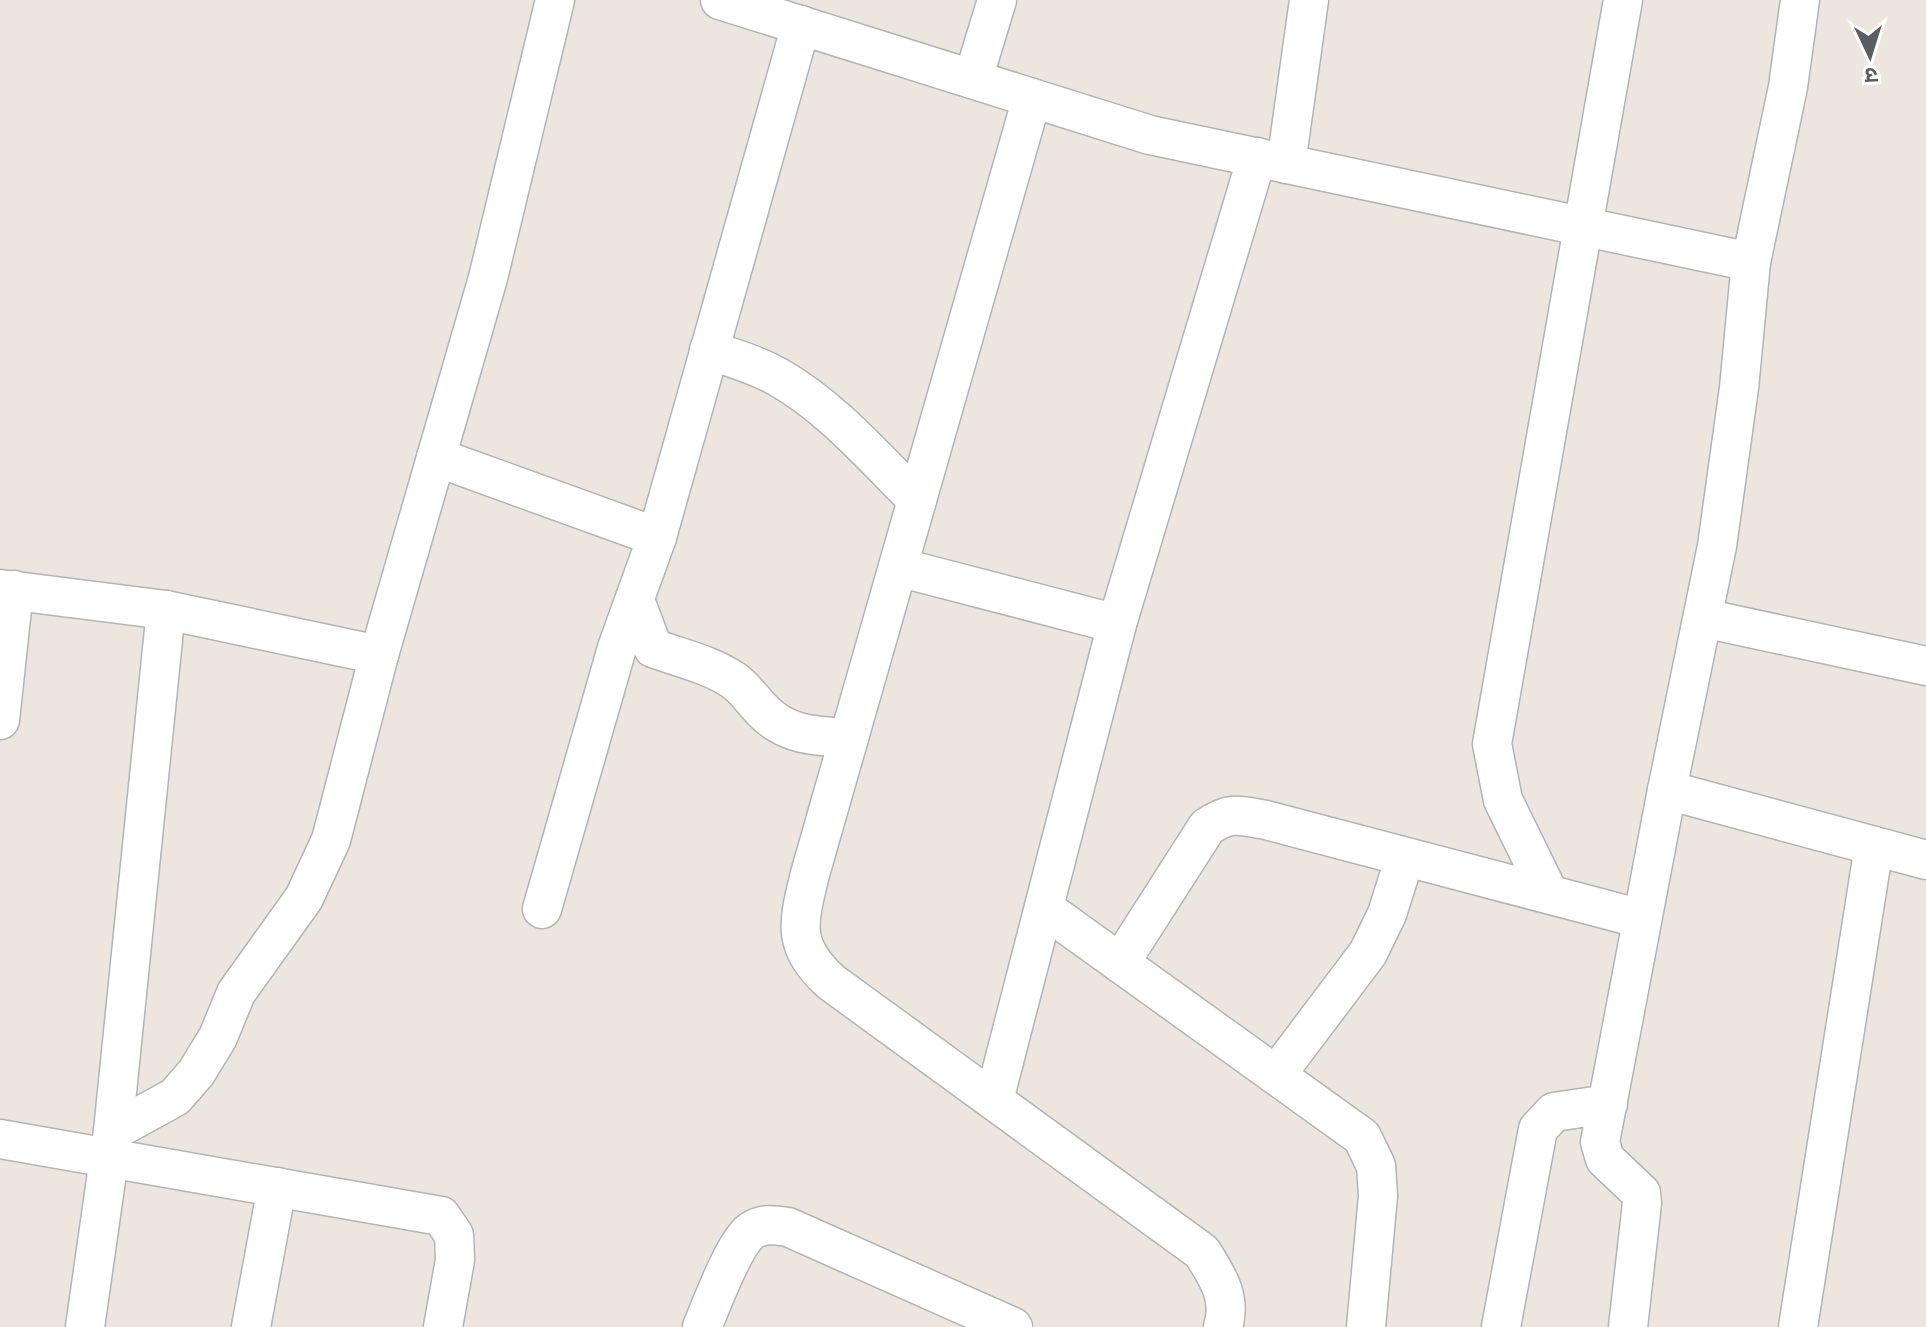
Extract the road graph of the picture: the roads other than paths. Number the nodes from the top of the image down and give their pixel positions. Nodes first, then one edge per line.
1 (555, 0) edge
2 (720, 0) edge
3 (997, 0) edge
4 (1309, 0) edge
5 (1623, 0) edge
6 (1800, 0) edge
7 (782, 14) edge
8 (973, 79) junction
9 (1032, 98) junction
10 (1271, 160) junction
11 (1583, 226) junction
12 (1751, 262) junction
13 (709, 350) junction
14 (436, 457) junction
15 (917, 500) junction
16 (657, 537) junction
17 (898, 567) junction
18 (7, 590) edge
19 (635, 600) junction
20 (166, 610) junction
21 (1703, 618) junction
22 (1117, 624) junction
23 (379, 655) junction
24 (1926, 666) edge
25 (0, 720) edge
26 (849, 738) junction
27 (1667, 790) junction
28 (1874, 846) junction
29 (1405, 857) junction
30 (1926, 860) edge
31 (1549, 894) junction
32 (542, 909) dead end
33 (1045, 909) junction
34 (1642, 919) junction
35 (1120, 963) junction
36 (1276, 1075) junction
37 (994, 1100) junction
38 (1608, 1104) junction
39 (0, 1139) edge
40 (111, 1144) junction
41 (277, 1187) junction
42 (995, 1324) edge
43 (85, 1327) edge
44 (251, 1327) edge
45 (443, 1327) edge
46 (702, 1327) edge
47 (1223, 1327) edge
48 (1366, 1327) edge
49 (1501, 1327) edge
50 (1628, 1327) edge
51 (1798, 1327) edge

1 - 14 street
2 - 7 street
3 - 8 street
4 - 10 street
5 - 11 street
6 - 12 street
7 - 8 street
7 - 13 street
8 - 9 street
9 - 10 street
9 - 15 street
10 - 11 street
10 - 22 street
11 - 12 street
11 - 31 street
12 - 21 street
13 - 15 street
13 - 16 street
14 - 16 street
14 - 23 street
15 - 17 street
16 - 19 street
17 - 22 street
17 - 26 street
18 - 20 street
18 - 25 street
19 - 26 street
19 - 32 street
20 - 23 street
20 - 40 street
21 - 24 street
21 - 27 street
22 - 33 street
23 - 40 street
26 - 37 street
27 - 28 street
27 - 34 street
28 - 30 street
28 - 51 street
29 - 31 street
29 - 35 street
29 - 36 street
31 - 34 street
33 - 35 street
33 - 37 street
34 - 38 street
35 - 36 street
36 - 48 street
37 - 47 street
38 - 49 street
38 - 50 street
39 - 40 street
40 - 41 street
40 - 43 street
41 - 44 street
41 - 45 street
42 - 46 street

